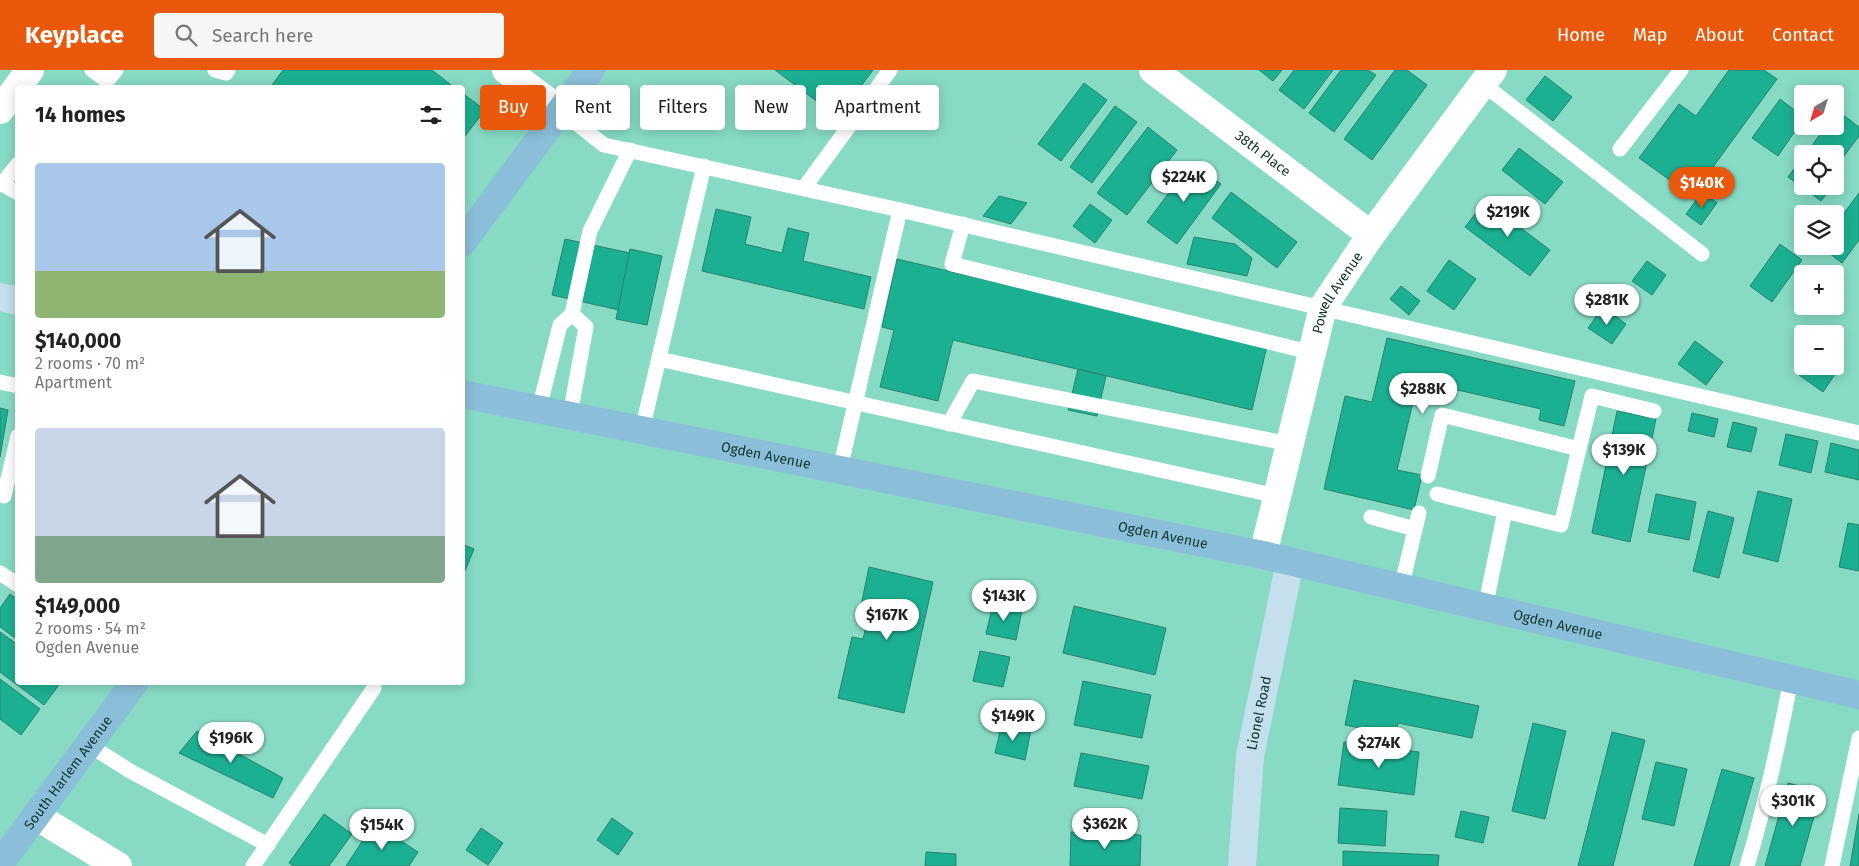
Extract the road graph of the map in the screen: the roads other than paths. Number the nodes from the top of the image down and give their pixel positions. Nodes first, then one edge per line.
1 (30, 70) edge
2 (92, 70) edge
3 (116, 70) edge
4 (215, 70) edge
5 (228, 70) edge
6 (506, 70) edge
7 (591, 70) edge
8 (890, 70) edge
9 (1153, 70) edge
10 (1681, 70) edge
11 (1488, 77) edge
12 (19, 85) edge
13 (580, 85) edge
14 (15, 90) edge
15 (556, 107) edge
16 (0, 110) edge
17 (556, 118) edge
18 (586, 130) edge
19 (1620, 149) dead end
20 (630, 150) junction
21 (704, 166) junction
22 (15, 168) edge
23 (1, 184) edge
24 (804, 188) junction
25 (15, 191) edge
26 (900, 210) junction
27 (963, 224) junction
28 (1371, 235) junction
29 (465, 239) edge
30 (1702, 254) dead end
31 (0, 297) edge
32 (15, 300) edge
33 (1323, 307) junction
34 (572, 314) junction
35 (1312, 352) junction
36 (659, 359) junction
37 (0, 382) edge
38 (15, 385) edge
39 (465, 395) edge
40 (855, 404) junction
41 (539, 409) junction
42 (1654, 411) dead end
43 (570, 415) junction
44 (949, 424) junction
45 (642, 430) junction
46 (1859, 434) edge
47 (1290, 444) junction
48 (15, 447) edge
49 (1579, 449) junction
50 (840, 469) junction
51 (1428, 476) dead end
52 (15, 489) edge
53 (1437, 494) dead end
54 (1277, 496) junction
55 (2, 497) edge
56 (1505, 511) junction
57 (1419, 513) dead end
58 (1371, 517) dead end
59 (1415, 528) junction
60 (1263, 555) junction
61 (1290, 562) junction
62 (0, 573) edge
63 (15, 583) edge
64 (1401, 588) junction
65 (1485, 608) junction
66 (1791, 679) junction
67 (133, 685) edge
68 (374, 688) dead end
69 (1859, 695) edge
70 (1859, 738) edge
71 (89, 745) junction
72 (36, 816) junction
73 (268, 845) junction
74 (4, 852) edge
75 (118, 866) edge
76 (253, 866) edge
77 (1242, 866) edge
78 (1747, 866) edge
79 (1832, 866) edge

1 - 12 street
2 - 3 lane
4 - 5 lane
6 - 15 street
7 - 13 main road
8 - 24 lane
9 - 28 street, 38th Place
10 - 19 lane
11 - 28 street, Powell Avenue
11 - 30 lane
14 - 16 street
17 - 29 main road
18 - 20 lane
20 - 21 lane
20 - 34 lane
21 - 24 lane
21 - 36 lane
22 - 23 lane
23 - 25 lane
24 - 26 lane
26 - 27 lane
26 - 40 lane
27 - 33 lane
27 - 35 lane
28 - 33 street, Powell Avenue
31 - 32 street
33 - 35 street, Powell Avenue
33 - 46 lane
34 - 41 lane
34 - 43 lane
35 - 47 street, Powell Avenue
36 - 40 lane
36 - 45 lane
37 - 38 lane
39 - 41 main road, Ogden Avenue
40 - 44 lane
40 - 50 lane
41 - 43 main road, Ogden Avenue
42 - 49 lane
43 - 45 main road, Ogden Avenue
44 - 47 lane
44 - 54 lane
45 - 50 main road, Ogden Avenue
47 - 54 street, Powell Avenue
48 - 55 lane
49 - 51 lane
49 - 56 lane
50 - 60 main road, Ogden Avenue
52 - 55 lane
53 - 56 lane
54 - 60 street, Powell Avenue
56 - 65 lane
57 - 59 lane
58 - 59 lane
59 - 64 lane
60 - 61 main road, Ogden Avenue
61 - 64 main road, Ogden Avenue
61 - 77 street, Lionel Road
62 - 63 lane
64 - 65 main road, Ogden Avenue
65 - 66 main road, Ogden Avenue
66 - 69 main road, Ogden Avenue
66 - 78 lane
67 - 71 main road, South Harlem Avenue
68 - 73 lane
70 - 79 lane
71 - 72 main road, South Harlem Avenue
71 - 73 lane
72 - 74 main road, South Harlem Avenue
72 - 75 street
73 - 76 lane

